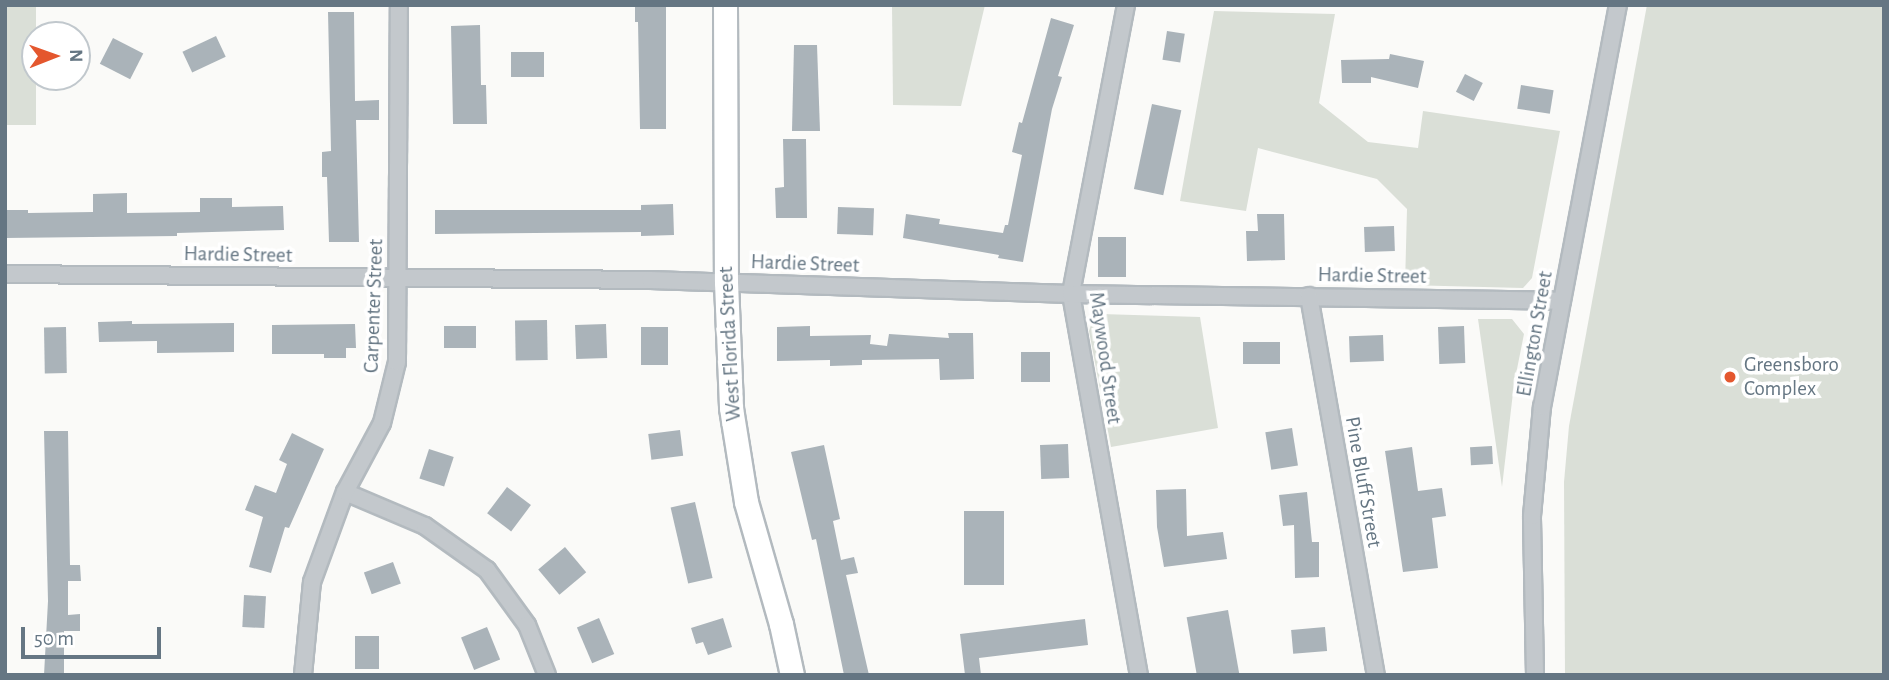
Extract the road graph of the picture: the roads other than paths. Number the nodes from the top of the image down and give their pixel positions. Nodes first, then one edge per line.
1 (399, 5) edge
2 (725, 5) edge
3 (1126, 5) edge
4 (1618, 5) edge
5 (5, 274) edge
6 (397, 278) junction
7 (726, 282) junction
8 (1071, 294) junction
9 (1309, 296) junction
10 (1562, 301) junction
11 (345, 492) junction
12 (303, 675) edge
13 (547, 675) edge
14 (792, 675) edge
15 (1139, 675) edge
16 (1376, 675) edge
17 (1535, 675) edge

1 - 6 street, Carpenter Street
2 - 7 main road, West Florida Street
3 - 8 street, Maywood Street
4 - 10 street, Ellington Street
5 - 6 street, Hardie Street
6 - 7 street, Hardie Street
6 - 11 street, Carpenter Street
7 - 8 street, Hardie Street
7 - 14 main road, West Florida Street
8 - 9 street, Hardie Street
8 - 15 street, Maywood Street
9 - 10 street, Hardie Street
9 - 16 street, Pine Bluff Street
10 - 17 street, Ellington Street
11 - 12 street, Carpenter Street
11 - 13 street

